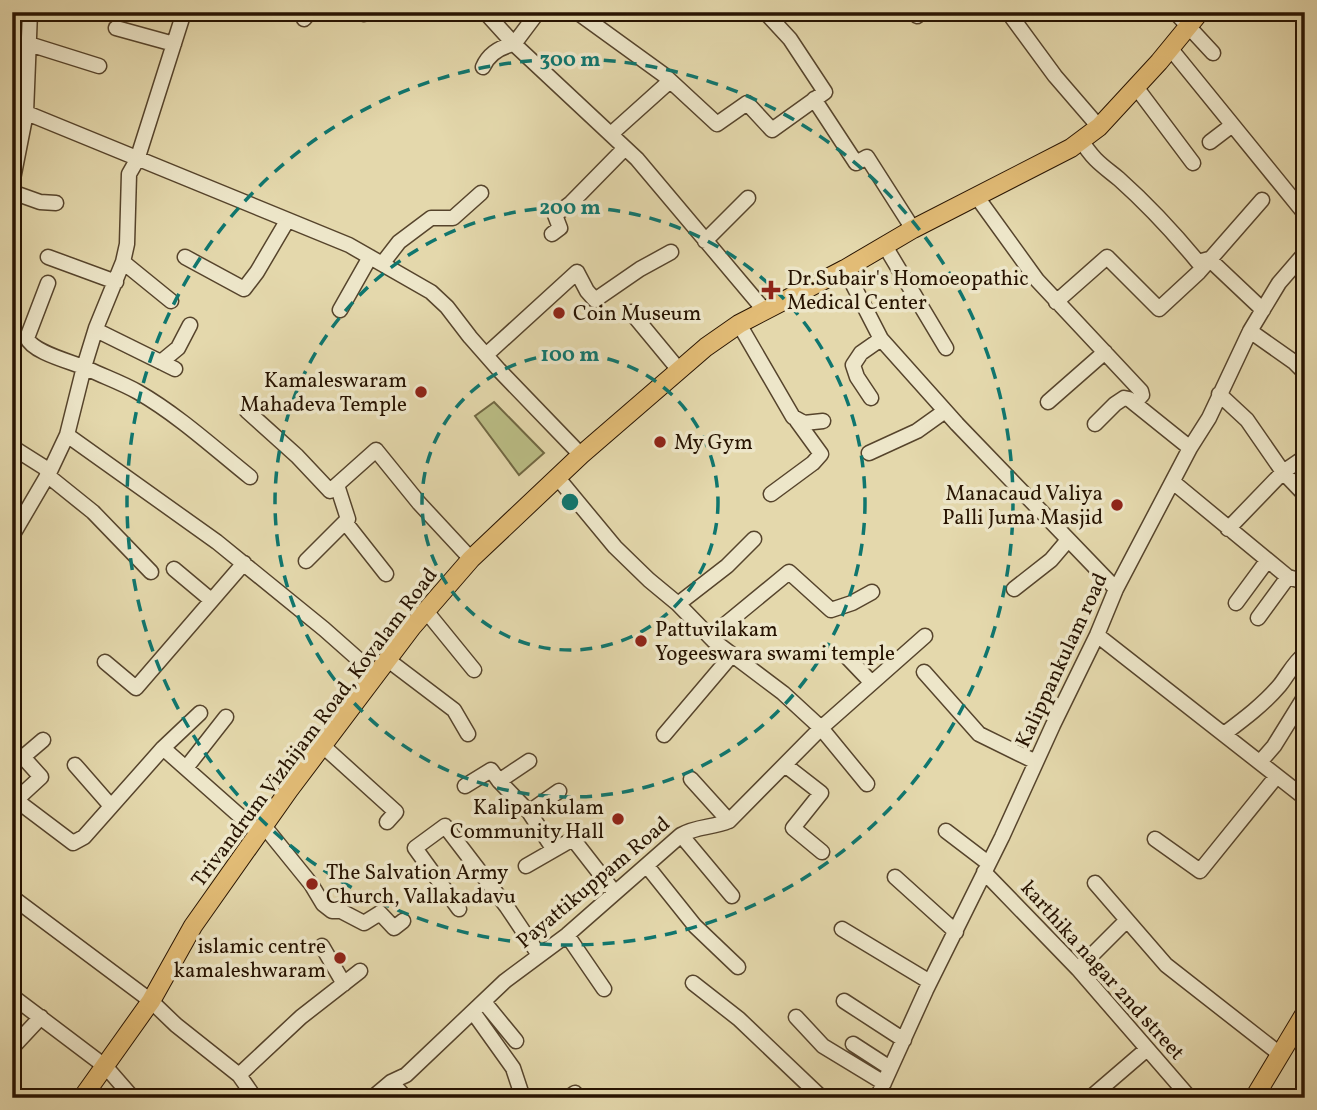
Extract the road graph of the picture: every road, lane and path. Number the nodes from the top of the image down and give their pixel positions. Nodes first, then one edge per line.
1 (30, 12) edge
2 (184, 12) edge
3 (485, 12) edge
4 (538, 12) edge
5 (765, 12) edge
6 (1008, 12) edge
7 (579, 13) edge
8 (1188, 16) edge
9 (116, 28) dead end
10 (29, 44) junction
11 (174, 44) junction
12 (514, 44) junction
13 (1170, 48) junction
14 (1213, 53) dead end
15 (99, 66) dead end
16 (484, 67) dead end
17 (670, 81) junction
18 (1136, 87) junction
19 (814, 99) junction
20 (19, 110) edge
21 (1231, 126) junction
22 (1099, 127) junction
23 (611, 134) junction
24 (1081, 141) junction
25 (1210, 142) dead end
26 (625, 148) junction
27 (137, 160) junction
28 (1193, 163) dead end
29 (12, 184) edge
30 (12, 192) edge
31 (481, 193) dead end
32 (977, 197) junction
33 (748, 198) dead end
34 (1262, 200) dead end
35 (56, 203) dead end
36 (1305, 214) edge
37 (287, 220) junction
38 (913, 229) junction
39 (552, 234) dead end
40 (705, 241) junction
41 (885, 246) junction
42 (671, 252) dead end
43 (1305, 253) edge
44 (48, 257) dead end
45 (185, 257) dead end
46 (1209, 259) junction
47 (376, 260) junction
48 (123, 262) junction
49 (845, 269) junction
50 (116, 282) junction
51 (48, 283) dead end
52 (171, 302) dead end
53 (1056, 302) junction
54 (340, 310) dead end
55 (1263, 310) junction
56 (765, 311) junction
57 (631, 312) dead end
58 (738, 324) junction
59 (190, 325) dead end
60 (96, 330) junction
61 (1250, 331) junction
62 (881, 338) junction
63 (946, 348) dead end
64 (1105, 352) junction
65 (486, 355) junction
66 (161, 362) junction
67 (84, 367) junction
68 (175, 369) dead end
69 (679, 370) junction
70 (1305, 373) edge
71 (1219, 394) junction
72 (872, 398) dead end
73 (1048, 402) dead end
74 (1135, 403) junction
75 (247, 411) dead end
76 (946, 411) junction
77 (797, 421) junction
78 (823, 421) dead end
79 (1095, 425) dead end
80 (67, 435) junction
81 (12, 447) edge
82 (1189, 448) junction
83 (869, 453) dead end
84 (581, 455) junction
85 (1305, 457) edge
86 (1283, 472) junction
87 (49, 473) junction
88 (250, 477) dead end
89 (557, 477) junction
90 (1173, 482) junction
91 (333, 488) junction
92 (771, 495) dead end
93 (1305, 495) edge
94 (18, 512) edge
95 (345, 522) junction
96 (1228, 529) junction
97 (12, 536) edge
98 (754, 539) dead end
99 (1068, 540) junction
100 (471, 559) junction
101 (306, 561) dead end
102 (1267, 561) junction
103 (244, 564) junction
104 (174, 569) dead end
105 (151, 572) dead end
106 (386, 574) dead end
107 (1305, 576) edge
108 (1287, 577) junction
109 (1014, 589) dead end
110 (1116, 589) junction
111 (872, 592) dead end
112 (211, 600) junction
113 (1236, 603) dead end
114 (678, 604) junction
115 (426, 611) junction
116 (1258, 618) dead end
117 (1097, 635) junction
118 (925, 636) dead end
119 (710, 637) junction
120 (731, 656) junction
121 (848, 657) dead end
122 (388, 660) junction
123 (1303, 661) edge
124 (105, 662) dead end
125 (474, 670) dead end
126 (924, 672) dead end
127 (376, 675) junction
128 (871, 682) junction
129 (1305, 696) edge
130 (200, 713) dead end
131 (226, 718) dead end
132 (821, 728) junction
133 (468, 734) dead end
134 (1224, 734) junction
135 (664, 735) dead end
136 (43, 740) dead end
137 (323, 746) junction
138 (163, 748) junction
139 (529, 761) dead end
140 (1037, 762) junction
141 (1260, 762) junction
142 (75, 765) dead end
143 (785, 765) junction
144 (186, 768) junction
145 (1276, 777) junction
146 (691, 779) dead end
147 (499, 781) junction
148 (867, 784) dead end
149 (465, 786) dead end
150 (559, 791) dead end
151 (1305, 798) edge
152 (14, 799) edge
153 (110, 805) junction
154 (529, 812) junction
155 (729, 821) junction
156 (387, 822) dead end
157 (261, 830) junction
158 (946, 831) dead end
159 (681, 835) junction
160 (1155, 839) dead end
161 (554, 850) junction
162 (822, 852) dead end
163 (526, 866) dead end
164 (647, 866) junction
165 (986, 867) junction
166 (895, 877) dead end
167 (1095, 883) dead end
168 (615, 893) junction
169 (12, 897) edge
170 (732, 897) dead end
171 (459, 909) dead end
172 (1127, 920) junction
173 (403, 921) dead end
174 (842, 929) dead end
175 (956, 932) junction
176 (567, 935) junction
177 (322, 946) dead end
178 (539, 955) junction
179 (738, 967) dead end
180 (1078, 969) junction
181 (360, 971) dead end
182 (930, 982) junction
183 (693, 983) dead end
184 (344, 984) junction
185 (604, 989) dead end
186 (12, 996) edge
187 (151, 1001) junction
188 (844, 1001) dead end
189 (478, 1007) junction
190 (1305, 1014) edge
191 (41, 1017) junction
192 (796, 1017) dead end
193 (904, 1040) junction
194 (516, 1041) dead end
195 (853, 1044) dead end
196 (12, 1048) edge
197 (1147, 1049) junction
198 (1281, 1055) junction
199 (106, 1067) junction
200 (890, 1068) junction
201 (239, 1075) junction
202 (391, 1082) junction
203 (884, 1083) junction
204 (87, 1096) edge
205 (133, 1098) edge
206 (255, 1098) edge
207 (372, 1098) edge
208 (406, 1098) edge
209 (523, 1098) edge
210 (568, 1098) edge
211 (579, 1098) edge
212 (822, 1098) edge
213 (877, 1098) edge
214 (1090, 1098) edge
215 (1190, 1098) edge
216 (1254, 1098) edge

1 - 10 street
2 - 11 street
3 - 12 street
4 - 12 street
5 - 19 street
6 - 22 street
7 - 17 street
8 - 13 main road, Trivandrum Vizhijam Road, Kovalam Road
8 - 14 street
9 - 11 street
10 - 15 street
10 - 20 street
11 - 27 street
12 - 16 street
12 - 23 street
13 - 18 main road, Trivandrum Vizhijam Road, Kovalam Road
13 - 21 street
17 - 19 street
17 - 23 street
18 - 22 main road, Trivandrum Vizhijam Road, Kovalam Road
18 - 28 street
19 - 38 street
20 - 27 street
20 - 29 street
21 - 25 street
21 - 36 street
22 - 24 main road, Trivandrum Vizhijam Road, Kovalam Road
23 - 26 street
24 - 32 main road, Trivandrum Vizhijam Road, Kovalam Road
24 - 46 street
26 - 39 street
26 - 40 street
27 - 37 street
27 - 48 street
30 - 35 street
31 - 47 street
32 - 38 main road, Trivandrum Vizhijam Road, Kovalam Road
32 - 53 street
33 - 40 street
34 - 46 street
37 - 45 street
37 - 47 street
38 - 41 main road, Trivandrum Vizhijam Road, Kovalam Road
40 - 56 street
41 - 49 main road, Trivandrum Vizhijam Road, Kovalam Road
41 - 63 street
42 - 65 street
43 - 55 street, Kalippankulam road
44 - 50 street
46 - 53 street
46 - 55 street
47 - 54 street
47 - 65 street
48 - 50 street
48 - 52 street
49 - 56 main road, Trivandrum Vizhijam Road, Kovalam Road
49 - 62 street
50 - 60 street
51 - 67 street
53 - 64 street
55 - 61 street, Kalippankulam road
56 - 58 main road, Trivandrum Vizhijam Road, Kovalam Road
57 - 69 street
58 - 69 main road, Trivandrum Vizhijam Road, Kovalam Road
58 - 77 street
59 - 66 street
60 - 66 street
60 - 67 street
61 - 70 street
61 - 71 street, Kalippankulam road
62 - 72 street
62 - 76 street
64 - 73 street
64 - 74 street
65 - 84 street
66 - 68 street
67 - 80 street
67 - 88 street
69 - 84 main road, Trivandrum Vizhijam Road, Kovalam Road
71 - 82 street, Kalippankulam road
71 - 86 street
74 - 79 street
74 - 82 street
75 - 91 street
76 - 83 street
76 - 99 street
77 - 78 street
77 - 92 street
80 - 87 street
80 - 103 street
81 - 87 street
82 - 90 street, Kalippankulam road
84 - 89 main road, Trivandrum Vizhijam Road, Kovalam Road
85 - 86 street
86 - 93 street
86 - 96 street
87 - 94 street
87 - 105 street
89 - 100 main road, Trivandrum Vizhijam Road, Kovalam Road
89 - 114 street
90 - 96 street
90 - 110 street, Kalippankulam road
91 - 95 street
91 - 100 street
94 - 97 street
95 - 101 street
95 - 106 street
96 - 102 street
98 - 114 street
99 - 109 street
99 - 110 street
100 - 115 main road, Trivandrum Vizhijam Road, Kovalam Road
102 - 108 street
102 - 113 street
103 - 112 street
103 - 127 street
104 - 112 street
107 - 108 street
108 - 116 street
110 - 117 street, Kalippankulam road
111 - 119 street
112 - 124 street
114 - 119 street
115 - 122 main road, Trivandrum Vizhijam Road, Kovalam Road
115 - 125 street
117 - 134 street
117 - 140 street, Kalippankulam road
118 - 128 street
119 - 120 street
120 - 132 street
120 - 135 street
121 - 128 street
122 - 127 main road, Trivandrum Vizhijam Road, Kovalam Road
122 - 133 street
123 - 134 street
126 - 140 street
127 - 137 main road, Trivandrum Vizhijam Road, Kovalam Road
128 - 132 street
129 - 141 street
130 - 138 street
131 - 144 street
132 - 143 street
132 - 148 street
134 - 141 street
136 - 152 street
137 - 156 street
137 - 157 main road, Trivandrum Vizhijam Road, Kovalam Road
138 - 144 street
138 - 153 street
139 - 147 street
140 - 165 street, Kalippankulam road
141 - 145 street
142 - 153 street
143 - 155 street
143 - 162 street
144 - 157 street
145 - 151 street
145 - 160 street
146 - 155 street
147 - 149 street
147 - 154 street
150 - 154 street
152 - 153 street
154 - 161 street
155 - 159 street, Payattikuppam Road
157 - 173 street
157 - 187 main road, Trivandrum Vizhijam Road, Kovalam Road
158 - 165 street, karthika nagar 2nd street
159 - 164 street, Payattikuppam Road
159 - 170 street
161 - 163 street
161 - 168 street
164 - 168 street, Payattikuppam Road
164 - 179 street
165 - 175 street, Kalippankulam road
165 - 180 street, karthika nagar 2nd street
166 - 175 street
167 - 172 street
168 - 176 street, Payattikuppam Road
169 - 187 street
171 - 178 street
172 - 180 street
172 - 198 street
174 - 182 street
175 - 182 street, Kalippankulam road
176 - 178 street, Payattikuppam Road
176 - 185 street
177 - 184 street
178 - 189 street, Payattikuppam Road
180 - 197 street, karthika nagar 2nd street
181 - 184 street
182 - 193 street, Kalippankulam road
183 - 212 street
184 - 201 street
186 - 191 street
187 - 199 main road, Trivandrum Vizhijam Road, Kovalam Road
187 - 201 street
188 - 193 street
189 - 194 street
189 - 202 street, Payattikuppam Road
189 - 209 street
190 - 198 main road
191 - 196 street
191 - 199 street
192 - 203 street
193 - 200 street, Kalippankulam road
195 - 200 street
197 - 214 street
197 - 215 street, karthika nagar 2nd street
198 - 216 main road
199 - 204 main road, Trivandrum Vizhijam Road, Kovalam Road
199 - 205 street
200 - 203 street, Kalippankulam road
201 - 206 street
202 - 207 street, Payattikuppam Road
202 - 208 street
203 - 213 street, Kalippankulam road
210 - 211 street

